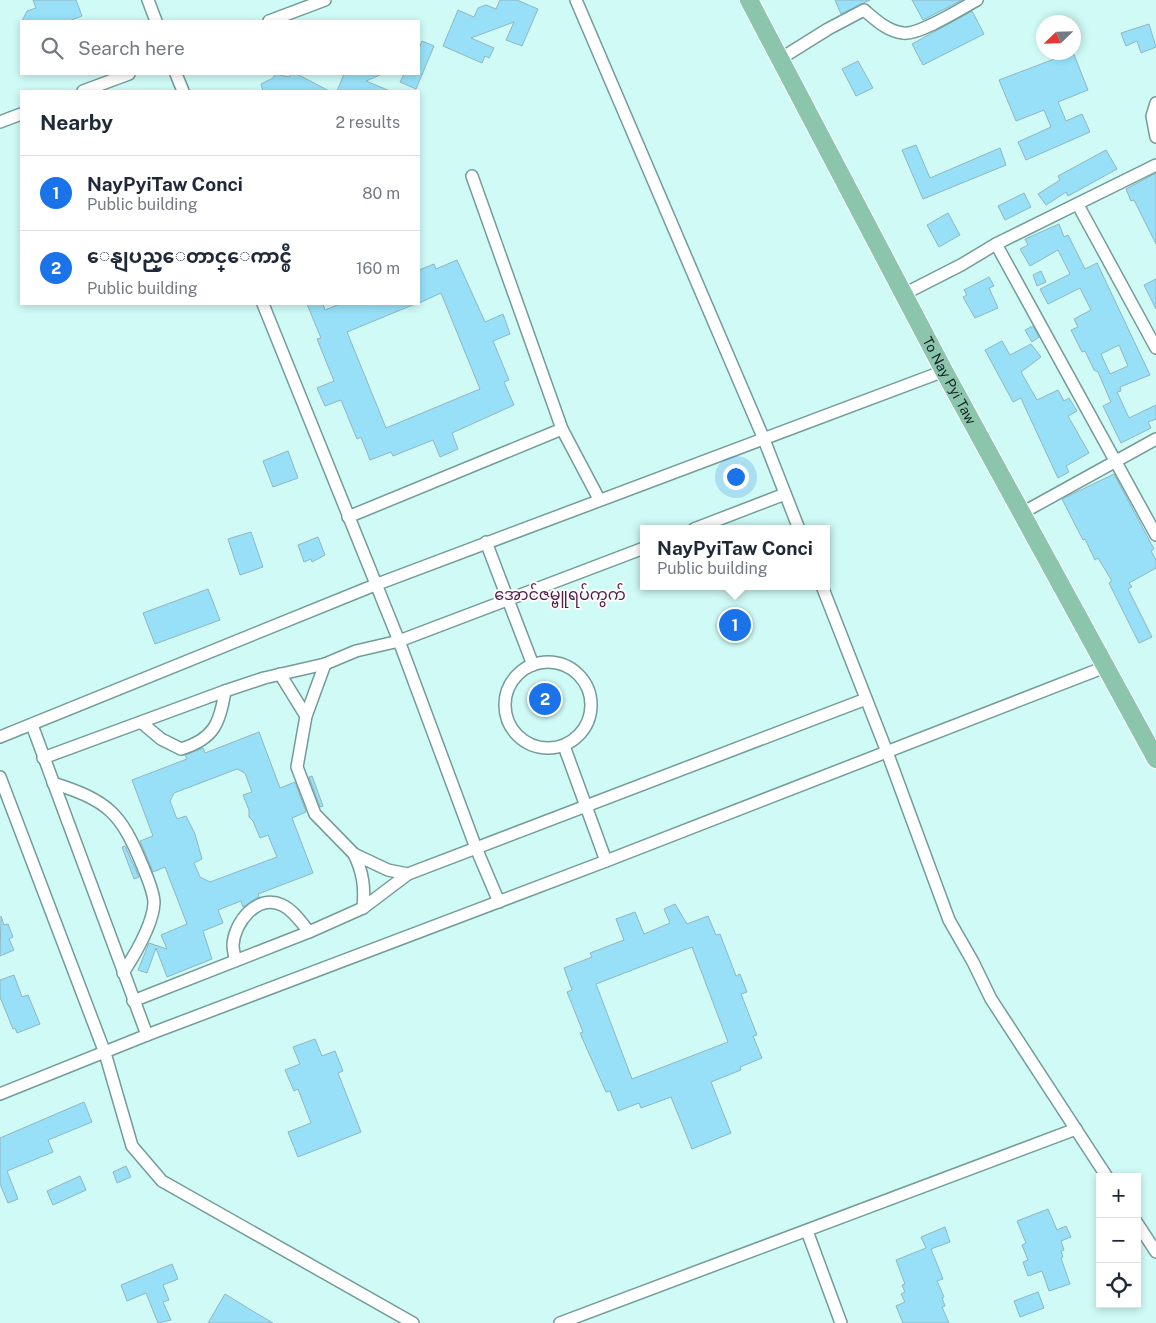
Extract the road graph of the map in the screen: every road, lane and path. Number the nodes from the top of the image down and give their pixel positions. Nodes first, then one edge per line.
1 (148, 0) edge
2 (325, 0) edge
3 (576, 0) edge
4 (749, 0) edge
5 (976, 0) edge
6 (156, 20) edge
7 (271, 20) edge
8 (780, 59) junction
9 (126, 75) edge
10 (176, 75) edge
11 (86, 90) edge
12 (183, 90) edge
13 (1156, 103) edge
14 (20, 114) edge
15 (0, 122) edge
16 (1156, 137) edge
17 (1156, 165) edge
18 (472, 176) dead end
19 (1078, 205) junction
20 (996, 244) junction
21 (904, 294) junction
22 (263, 305) edge
23 (1156, 348) edge
24 (944, 371) junction
25 (562, 429) junction
26 (763, 437) junction
27 (1156, 439) edge
28 (1114, 460) junction
29 (785, 494) junction
30 (599, 499) junction
31 (1022, 513) junction
32 (348, 517) junction
33 (704, 525) edge
34 (797, 525) edge
35 (1156, 536) edge
36 (486, 542) junction
37 (640, 550) edge
38 (375, 584) junction
39 (824, 590) edge
40 (510, 600) junction
41 (399, 641) junction
42 (326, 664) junction
43 (533, 665) junction
44 (1105, 667) junction
45 (280, 674) junction
46 (225, 691) junction
47 (866, 699) junction
48 (306, 716) junction
49 (142, 723) junction
50 (32, 725) junction
51 (0, 737) edge
52 (564, 746) junction
53 (888, 752) junction
54 (43, 758) junction
55 (1156, 759) edge
56 (0, 777) edge
57 (53, 783) junction
58 (586, 806) junction
59 (476, 848) junction
60 (354, 854) junction
61 (606, 861) junction
62 (408, 874) junction
63 (499, 902) junction
64 (363, 908) junction
65 (309, 932) junction
66 (236, 961) junction
67 (123, 973) junction
68 (133, 1001) junction
69 (147, 1035) junction
70 (105, 1053) junction
71 (0, 1094) edge
72 (1076, 1129) junction
73 (1104, 1173) edge
74 (1141, 1229) edge
75 (807, 1231) junction
76 (1156, 1252) edge
77 (413, 1323) edge
78 (560, 1323) edge
79 (841, 1323) edge

1 - 6 street
2 - 7 street
3 - 26 street
4 - 8 main road, To Nay Pyi Taw
5 - 8 street
8 - 21 main road, To Nay Pyi Taw
9 - 11 street
10 - 12 street
13 - 16 street
14 - 15 street
17 - 19 street
18 - 25 street
19 - 20 street
19 - 23 street
20 - 21 street
20 - 28 street
21 - 24 main road, To Nay Pyi Taw
22 - 32 street
24 - 26 street
24 - 31 main road, To Nay Pyi Taw
25 - 30 street
25 - 32 street
26 - 29 street
26 - 30 street
27 - 28 street
28 - 31 street
28 - 35 street
29 - 33 street
29 - 34 street
30 - 36 street
31 - 44 main road, To Nay Pyi Taw
32 - 38 street
36 - 38 street
36 - 40 street
37 - 40 street
38 - 41 street
38 - 50 street
39 - 47 street
40 - 41 street
40 - 43 street
41 - 42 street
41 - 59 street
42 - 45 street
42 - 48 street
43 - 52 street
43 - 52 street
44 - 53 street
44 - 55 main road, To Nay Pyi Taw
45 - 46 street
45 - 48 street
46 - 49 street
46 - 49 street
47 - 53 street
47 - 58 street
48 - 60 street
49 - 54 street
50 - 51 street
50 - 54 street
52 - 58 street
53 - 61 street
53 - 72 street
54 - 57 street
56 - 70 street
57 - 67 street
57 - 67 street
58 - 59 street
58 - 61 street
59 - 62 street
59 - 63 street
60 - 62 street
60 - 64 street
61 - 63 street
62 - 64 street
63 - 69 street
64 - 65 street
65 - 66 street
65 - 66 street
66 - 68 street
67 - 68 street
68 - 69 street
69 - 70 street
70 - 71 street
70 - 77 street
72 - 73 street
72 - 75 street
74 - 76 street
75 - 78 street
75 - 79 street

